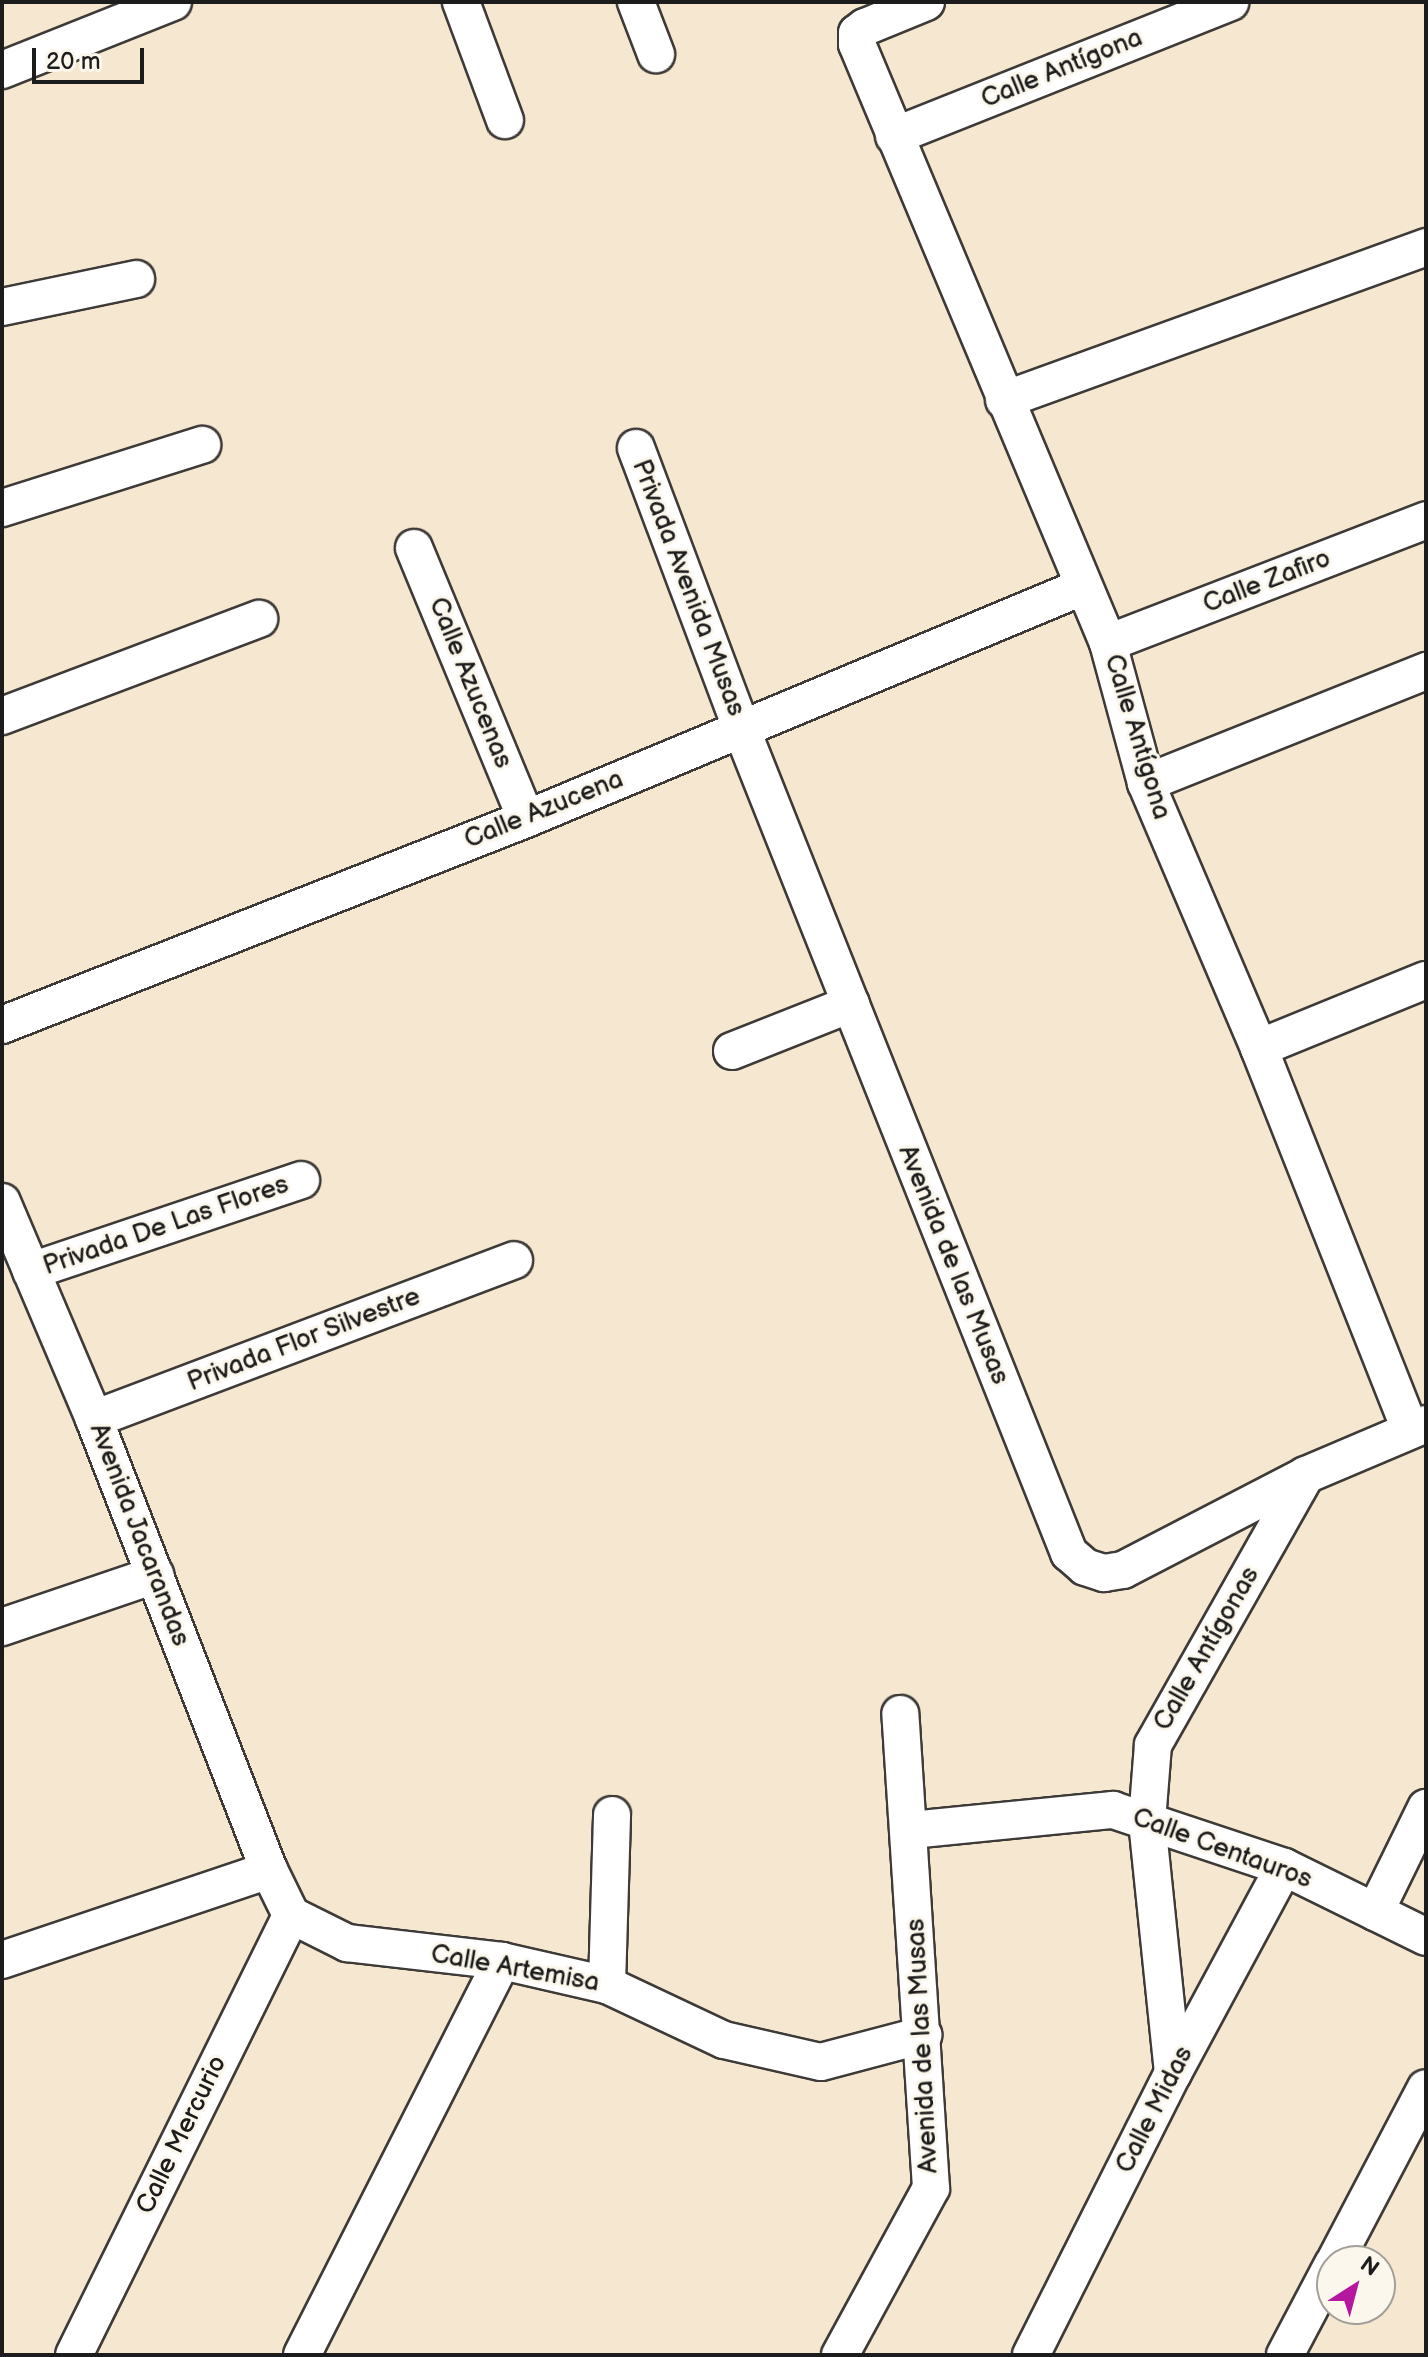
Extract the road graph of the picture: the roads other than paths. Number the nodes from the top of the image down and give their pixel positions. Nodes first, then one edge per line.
1 (173, 2) edge
2 (461, 2) edge
3 (636, 2) edge
4 (926, 2) edge
5 (1230, 2) edge
6 (656, 54) dead end
7 (2, 70) edge
8 (505, 120) dead end
9 (894, 136) junction
10 (1426, 247) edge
11 (136, 279) dead end
12 (2, 307) edge
13 (1004, 400) junction
14 (202, 445) dead end
15 (636, 448) dead end
16 (2, 508) edge
17 (1426, 520) edge
18 (414, 548) dead end
19 (1082, 587) junction
20 (259, 619) dead end
21 (1108, 643) junction
22 (1426, 671) edge
23 (2, 716) edge
24 (741, 728) junction
25 (1146, 783) junction
26 (526, 819) junction
27 (1426, 980) edge
28 (851, 1004) junction
29 (2, 1025) edge
30 (1259, 1048) junction
31 (732, 1051) dead end
32 (301, 1180) dead end
33 (2, 1202) edge
34 (514, 1260) dead end
35 (31, 1271) junction
36 (94, 1419) junction
37 (1418, 1427) edge
38 (1306, 1475) junction
39 (155, 1575) junction
40 (2, 1627) edge
41 (900, 1714) dead end
42 (1426, 1808) edge
43 (612, 1815) dead end
44 (1147, 1821) junction
45 (911, 1830) junction
46 (1284, 1867) junction
47 (269, 1870) junction
48 (1375, 1912) junction
49 (291, 1915) junction
50 (1426, 1937) edge
51 (2, 1960) edge
52 (502, 1961) junction
53 (607, 1985) junction
54 (923, 2035) junction
55 (1173, 2073) junction
56 (1426, 2088) edge
57 (1343, 2245) edge
58 (1316, 2296) edge
59 (74, 2355) edge
60 (302, 2355) edge
61 (840, 2355) edge
62 (1031, 2355) edge
63 (1285, 2355) edge

1 - 7 street
2 - 8 street
3 - 6 street
4 - 9 street, Calle Antígona
5 - 9 street, Calle Antígona
9 - 13 street, Calle Antígona
10 - 13 street
11 - 12 street
13 - 19 street, Calle Antígona
14 - 16 street
15 - 24 street, Privada Avenida Musas
17 - 21 street, Calle Zafiro
18 - 26 street, Calle Azucenas
19 - 21 street, Calle Antígona
19 - 24 street, Calle Azucena
20 - 23 street
21 - 25 street, Calle Antígona
22 - 25 street
24 - 26 street, Calle Azucena
24 - 28 street, Avenida de las Musas
25 - 30 street, Calle Antígona
26 - 29 street, Calle Azucena
27 - 30 street
28 - 31 street
28 - 38 street, Avenida de las Musas
30 - 37 street, Calle Antígona
32 - 35 street, Privada De Las Flores
33 - 35 street, Avenida Jacarandas
34 - 36 street, Privada Flor Silvestre
35 - 36 street, Avenida Jacarandas
36 - 39 street, Avenida Jacarandas
37 - 38 street, Avenida de las Musas
38 - 44 street, Calle Antígonas
39 - 40 street
39 - 47 street, Avenida Jacarandas
41 - 45 street, Avenida de las Musas
42 - 48 street
43 - 53 street
44 - 45 street, Calle Centauros
44 - 46 street, Calle Centauros
44 - 55 street, Calle Antígonas
45 - 54 street, Avenida de las Musas
46 - 48 street, Calle Centauros
46 - 55 street, Calle Midas
47 - 49 street
47 - 51 street
48 - 50 street, Calle Centauros
49 - 52 street, Calle Artemisa
49 - 59 street, Calle Mercurio
52 - 53 street, Calle Artemisa
52 - 60 street
53 - 54 street, Calle Artemisa
54 - 61 street, Avenida de las Musas
55 - 62 street, Calle Midas
56 - 57 street
58 - 63 street

